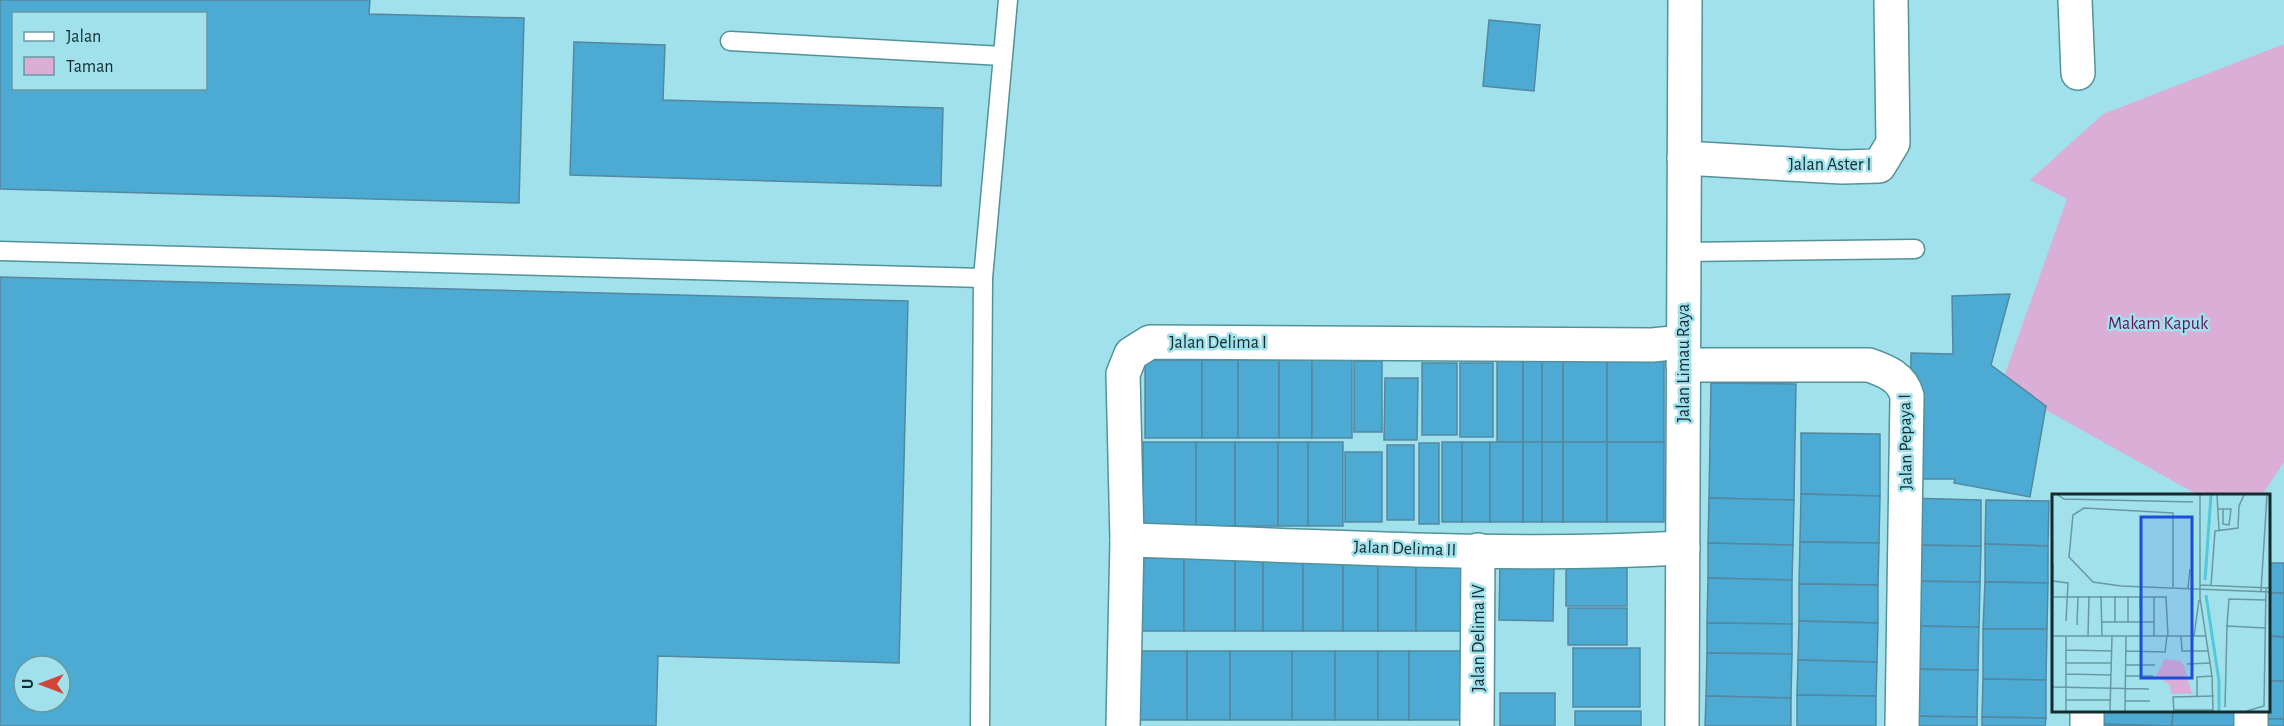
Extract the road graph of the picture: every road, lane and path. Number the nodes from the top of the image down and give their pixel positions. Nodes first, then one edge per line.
1 (1008, 0) edge
2 (1685, 0) edge
3 (1891, 0) edge
4 (2075, 0) edge
5 (730, 41) dead end
6 (1002, 56) junction
7 (2078, 73) dead end
8 (1684, 158) junction
9 (1915, 249) dead end
10 (0, 251) edge
11 (1683, 252) junction
12 (983, 278) junction
13 (1683, 354) junction
14 (1127, 540) junction
15 (1683, 548) junction
16 (1478, 550) junction
17 (980, 726) edge
18 (1123, 726) edge
19 (1477, 726) edge
20 (1682, 726) edge
21 (1902, 726) edge

1 - 6 lane
2 - 8 street, Jalan Limau Raya
3 - 8 street, Jalan Aster I
4 - 7 street
5 - 6 lane
6 - 12 lane
8 - 11 street, Jalan Limau Raya
9 - 11 lane
10 - 12 lane
11 - 13 street, Jalan Limau Raya
12 - 17 lane
13 - 14 street, Jalan Delima I
13 - 15 street, Jalan Limau Raya
13 - 21 street, Jalan Pepaya I
14 - 16 street, Jalan Delima II
14 - 18 street, Jalan Delima I
15 - 16 street, Jalan Delima II
15 - 20 street, Jalan Limau Raya
16 - 19 street, Jalan Delima IV

